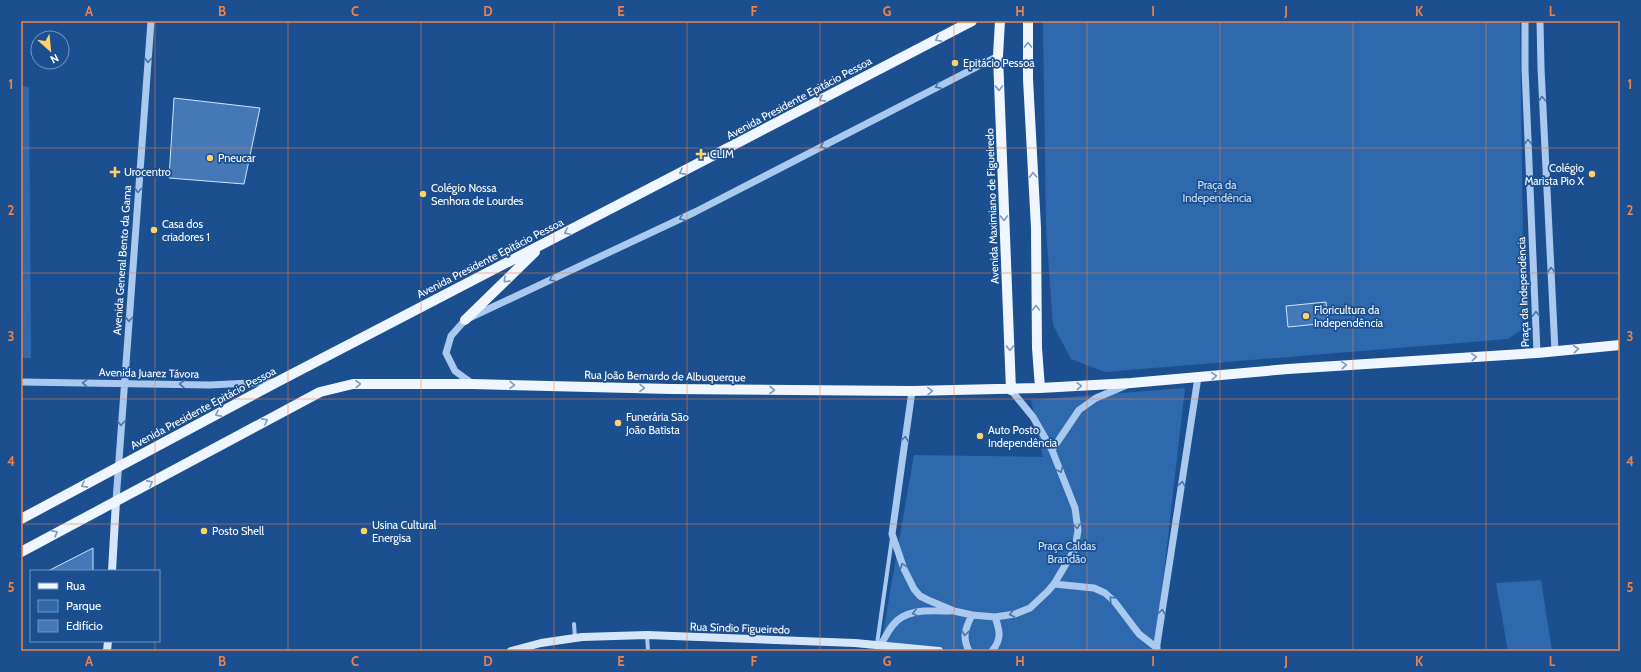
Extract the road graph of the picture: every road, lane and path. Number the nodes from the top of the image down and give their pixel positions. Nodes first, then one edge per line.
1 (151, 21) edge
2 (972, 21) edge
3 (1000, 21) edge
4 (1028, 21) edge
5 (1525, 21) edge
6 (1540, 21) edge
7 (998, 56) junction
8 (544, 244) junction
9 (465, 320) junction
10 (1620, 345) edge
11 (1554, 351) junction
12 (1537, 353) junction
13 (1198, 377) junction
14 (21, 382) edge
15 (277, 382) junction
16 (1131, 383) junction
17 (124, 384) junction
18 (473, 384) junction
19 (1040, 388) junction
20 (1011, 390) junction
21 (912, 391) junction
22 (1052, 450) junction
23 (119, 467) junction
24 (116, 501) junction
25 (21, 519) edge
26 (892, 534) junction
27 (21, 552) edge
28 (112, 570) edge
29 (1054, 584) junction
30 (954, 611) junction
31 (972, 615) junction
32 (995, 617) junction
33 (574, 624) dead end
34 (647, 635) junction
35 (575, 638) junction
36 (879, 644) junction
37 (1156, 649) edge
38 (511, 651) edge
39 (648, 651) edge
40 (939, 651) edge
41 (969, 651) edge
42 (992, 651) edge

1 -> 17 street, Avenida General Bento da Gama
2 -> 8 main road, Avenida Presidente Epitácio Pessoa
3 - 7 main road, Avenida Maximiano de Figueiredo
19 -> 4 main road
12 -> 5 street, Praça da Independência
11 -> 6 street
7 -> 9 street
7 -> 20 main road, Avenida Maximiano de Figueiredo
8 -> 9 main road
8 - 15 main road, Avenida Presidente Epitácio Pessoa
9 - 18 street
11 -> 10 main road
11 - 12 main road
13 -> 12 main road, Praça da Independência
13 - 16 main road, Praça da Independência
37 -> 13 street
17 -> 14 street, Avenida Juarez Távora
15 -> 17 street, Avenida Juarez Távora
15 -> 23 main road, Avenida Presidente Epitácio Pessoa
19 -> 16 main road, Praça da Independência
16 - 22 street
17 -> 23 street, Avenida General Bento da Gama
18 -> 21 main road, Rua João Bernardo de Albuquerque
24 -> 18 main road, Rua João Bernardo de Albuquerque
19 - 20 main road, Praça da Independência
21 -> 20 main road, Rua João Bernardo de Albuquerque
20 - 22 street
26 -> 21 street
22 -> 29 street
23 - 24 street, Avenida General Bento da Gama
23 -> 25 main road, Avenida Presidente Epitácio Pessoa
27 -> 24 main road
24 - 28 main road
30 -> 26 street
26 - 36 street
29 -> 32 street
37 -> 29 street
30 - 31 street
30 -> 36 street
31 - 32 street
31 -> 41 street
32 - 42 street
33 - 35 street
34 - 35 main road, Rua Síndio Figueiredo
34 - 36 main road, Rua Síndio Figueiredo
34 - 39 street
35 - 38 main road, Rua Síndio Figueiredo
36 - 40 main road

